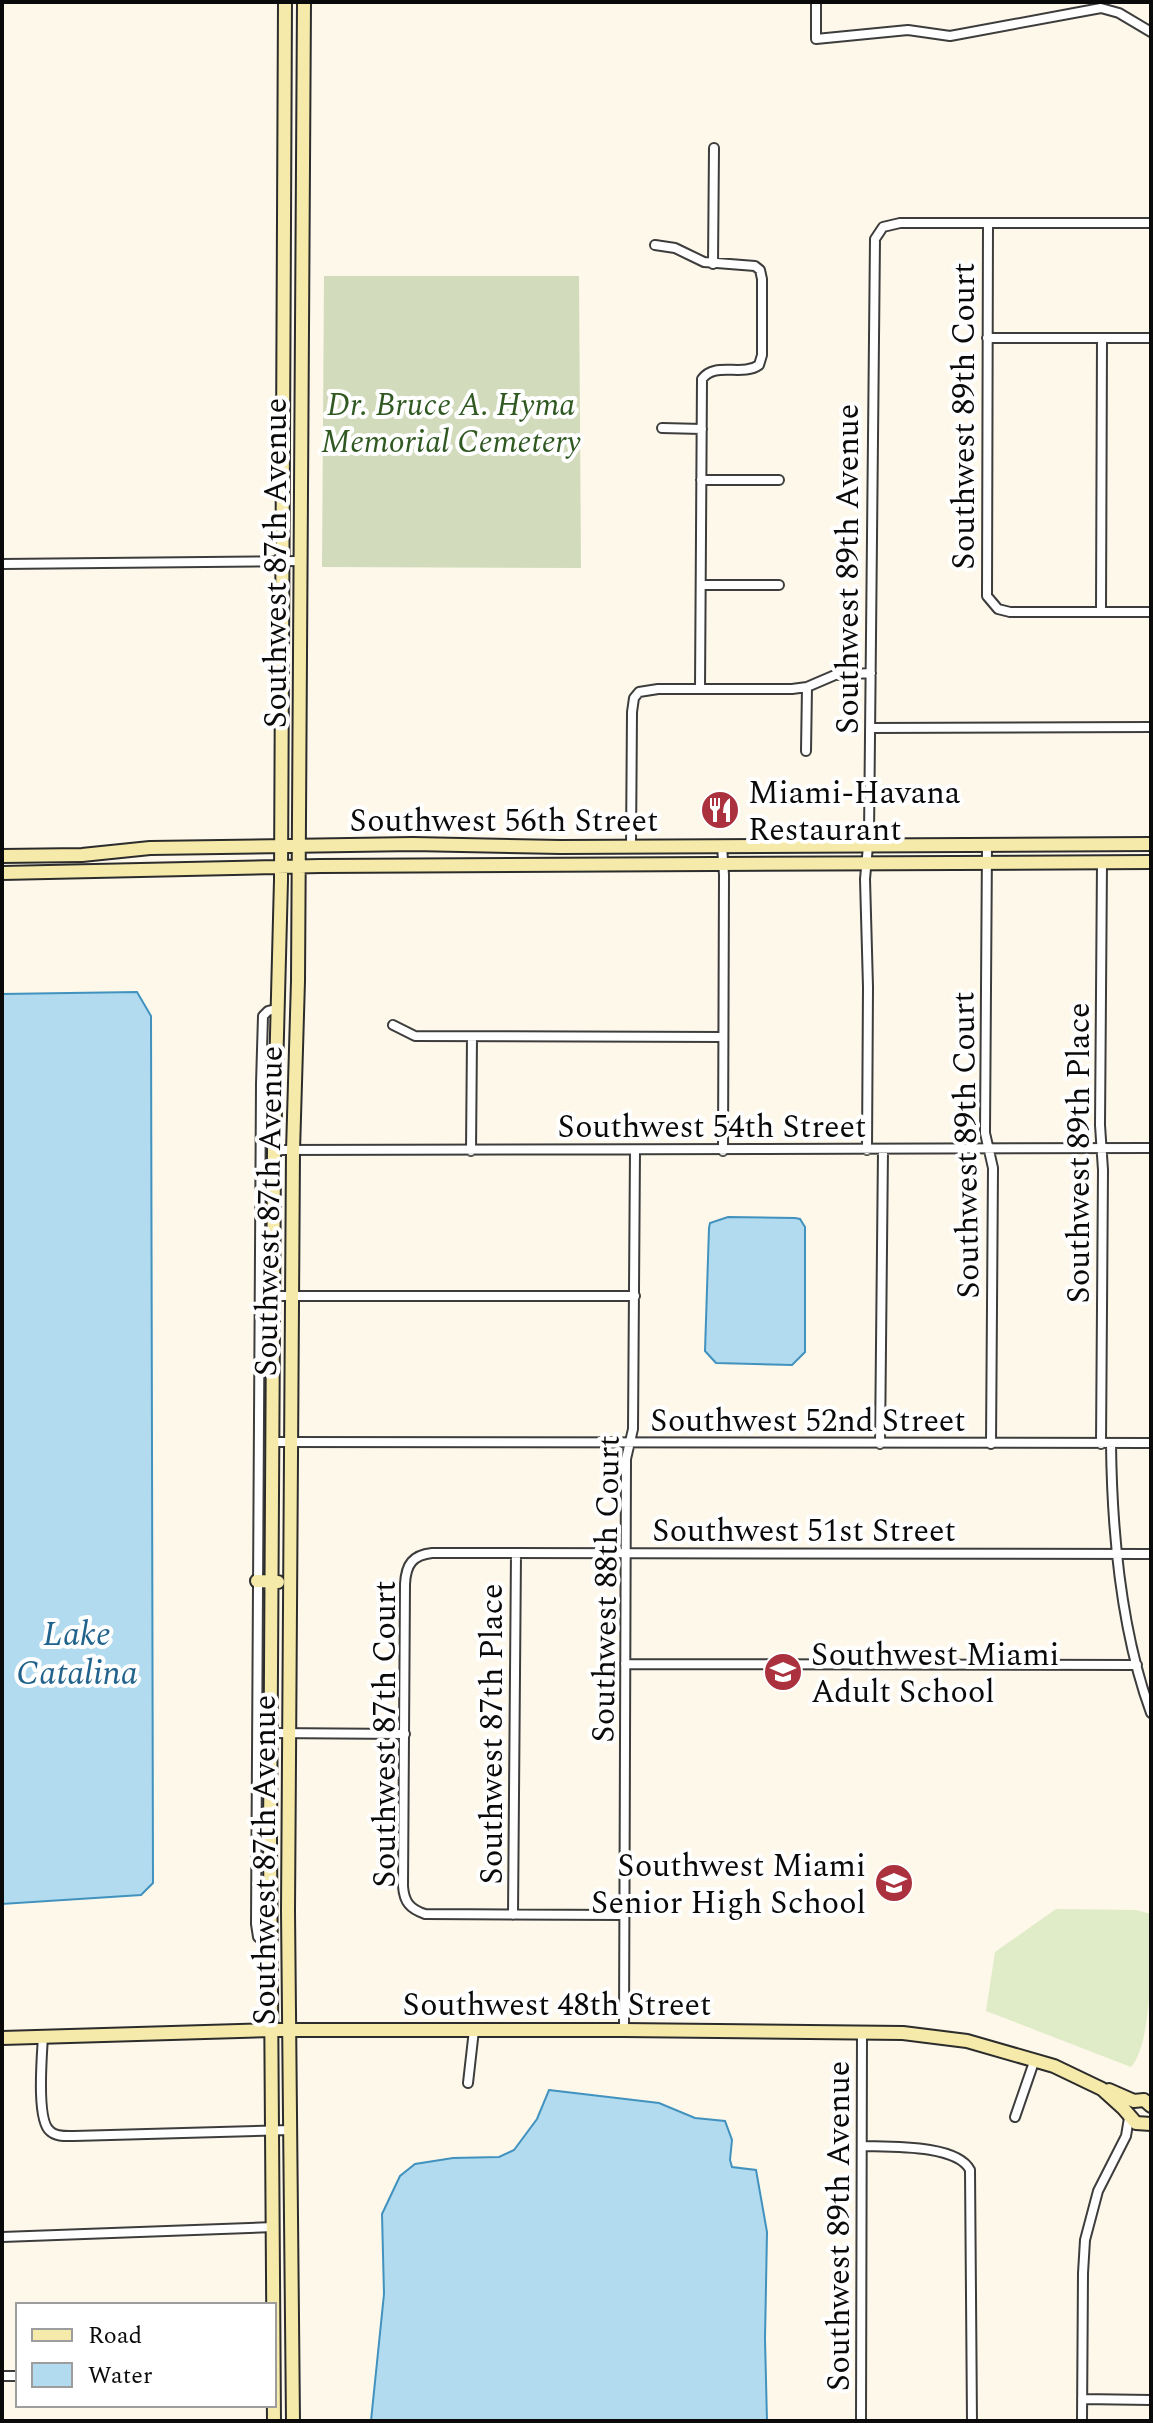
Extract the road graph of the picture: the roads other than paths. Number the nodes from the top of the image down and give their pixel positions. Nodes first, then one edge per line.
1 (816, 2) edge
2 (285, 8) edge
3 (304, 8) edge
4 (1151, 32) edge
5 (714, 148) dead end
6 (285, 175) junction
7 (303, 176) junction
8 (988, 223) junction
9 (1151, 223) edge
10 (655, 245) dead end
11 (713, 264) junction
12 (284, 266) junction
13 (303, 266) junction
14 (284, 312) junction
15 (302, 312) junction
16 (987, 338) junction
17 (1151, 338) edge
18 (1102, 339) junction
19 (283, 411) junction
20 (301, 411) junction
21 (662, 428) dead end
22 (702, 429) junction
23 (701, 480) junction
24 (779, 480) dead end
25 (282, 561) junction
26 (301, 561) junction
27 (2, 564) edge
28 (701, 585) junction
29 (779, 585) dead end
30 (1101, 612) junction
31 (1151, 612) edge
32 (871, 673) junction
33 (807, 687) junction
34 (700, 689) junction
35 (1151, 727) edge
36 (870, 728) junction
37 (806, 751) dead end
38 (1151, 844) edge
39 (869, 845) junction
40 (987, 845) junction
41 (281, 846) junction
42 (299, 846) junction
43 (631, 846) junction
44 (722, 846) junction
45 (2, 856) edge
46 (1151, 862) edge
47 (723, 863) junction
48 (987, 863) junction
49 (1102, 863) junction
50 (866, 864) junction
51 (281, 867) junction
52 (299, 867) junction
53 (2, 873) edge
54 (279, 1008) junction
55 (393, 1025) dead end
56 (296, 1029) junction
57 (472, 1037) junction
58 (723, 1037) junction
59 (1102, 1148) junction
60 (1151, 1148) edge
61 (989, 1149) junction
62 (274, 1150) junction
63 (635, 1150) junction
64 (867, 1150) junction
65 (883, 1150) junction
66 (293, 1151) junction
67 (471, 1151) junction
68 (723, 1151) junction
69 (273, 1296) junction
70 (292, 1296) junction
71 (635, 1296) junction
72 (272, 1442) junction
73 (291, 1442) junction
74 (1151, 1443) edge
75 (630, 1444) junction
76 (880, 1444) junction
77 (991, 1444) junction
78 (1101, 1444) junction
79 (1111, 1444) junction
80 (516, 1553) junction
81 (626, 1554) junction
82 (1151, 1554) edge
83 (1118, 1555) junction
84 (411, 1560) joint
85 (257, 1581) junction
86 (271, 1582) junction
87 (290, 1582) junction
88 (625, 1664) junction
89 (1137, 1665) junction
90 (1151, 1713) edge
91 (271, 1733) junction
92 (289, 1733) junction
93 (405, 1734) junction
94 (513, 1915) junction
95 (624, 1915) junction
96 (270, 1947) junction
97 (272, 2030) junction
98 (290, 2030) junction
99 (474, 2030) junction
100 (624, 2030) junction
101 (862, 2032) junction
102 (43, 2036) junction
103 (2, 2038) edge
104 (1035, 2059) junction
105 (468, 2083) dead end
106 (1102, 2089) junction
107 (1150, 2090) edge
108 (1136, 2100) junction
109 (1151, 2106) edge
110 (1015, 2117) dead end
111 (1141, 2120) edge
112 (274, 2130) junction
113 (292, 2130) junction
114 (862, 2146) junction
115 (274, 2227) junction
116 (293, 2227) junction
117 (2, 2237) edge
118 (274, 2303) edge
119 (1082, 2399) junction
120 (1151, 2400) edge
121 (293, 2421) edge
122 (861, 2421) edge
123 (972, 2421) edge
124 (1082, 2421) edge

1 - 4 street
2 - 3 main road
2 - 6 main road, Southwest 87th Avenue
3 - 7 main road, Southwest 87th Avenue
5 - 11 street
6 - 7 main road
6 - 12 main road, Southwest 87th Avenue
7 - 13 main road, Southwest 87th Avenue
8 - 9 street
8 - 16 street, Southwest 89th Court
8 - 32 street, Southwest 89th Avenue
10 - 11 street
11 - 22 street
12 - 13 main road
12 - 14 main road, Southwest 87th Avenue
13 - 15 main road, Southwest 87th Avenue
14 - 15 main road
14 - 19 main road, Southwest 87th Avenue
15 - 20 main road, Southwest 87th Avenue
16 - 18 street
16 - 30 street, Southwest 89th Court
17 - 18 street
18 - 30 street
19 - 20 main road
19 - 25 main road, Southwest 87th Avenue
20 - 26 main road, Southwest 87th Avenue
21 - 22 street
22 - 23 street
23 - 24 street
23 - 28 street
25 - 26 street
25 - 27 street
25 - 41 main road, Southwest 87th Avenue
26 - 42 main road, Southwest 87th Avenue
28 - 29 street
28 - 34 street
30 - 31 street
32 - 33 street
32 - 36 street, Southwest 89th Avenue
33 - 34 street
33 - 37 street
34 - 43 street
35 - 36 street
36 - 39 street, Southwest 89th Avenue
38 - 40 main road, Southwest 56th Street
39 - 40 main road, Southwest 56th Street
39 - 44 main road, Southwest 56th Street
39 - 50 street, Southwest 89th Avenue
40 - 48 street, Southwest 89th Court
41 - 42 main road, Southwest 56th Street
41 - 45 main road, Southwest 56th Street
41 - 51 main road, Southwest 87th Avenue
42 - 43 main road, Southwest 56th Street
42 - 52 main road, Southwest 87th Avenue
43 - 44 main road, Southwest 56th Street
44 - 47 street
46 - 49 main road, Southwest 56th Street
47 - 50 main road, Southwest 56th Street
47 - 52 main road, Southwest 56th Street
47 - 58 street
48 - 49 main road, Southwest 56th Street
48 - 50 main road, Southwest 56th Street
48 - 61 street, Southwest 89th Court
49 - 59 street, Southwest 89th Place
50 - 64 street, Southwest 89th Avenue
51 - 52 main road, Southwest 56th Street
51 - 53 main road, Southwest 56th Street
51 - 54 main road, Southwest 87th Avenue
52 - 56 main road, Southwest 87th Avenue
54 - 56 main road
54 - 62 main road, Southwest 87th Avenue
54 - 85 street, Southwest 87th Avenue
55 - 57 street
56 - 66 main road, Southwest 87th Avenue
57 - 58 street
57 - 67 street
58 - 68 street
59 - 60 street, Southwest 54th Street
59 - 61 street, Southwest 54th Street
59 - 78 street, Southwest 89th Place
61 - 65 street, Southwest 54th Street
61 - 77 street, Southwest 89th Court
62 - 66 street, Southwest 54th Street
62 - 69 main road, Southwest 87th Avenue
63 - 67 street, Southwest 54th Street
63 - 68 street, Southwest 54th Street
63 - 71 street, Southwest 88th Court
64 - 65 street, Southwest 54th Street
64 - 68 street, Southwest 54th Street
65 - 76 street
66 - 67 street, Southwest 54th Street
66 - 70 main road, Southwest 87th Avenue
69 - 70 street
69 - 72 main road, Southwest 87th Avenue
70 - 71 street
70 - 73 main road, Southwest 87th Avenue
71 - 75 street, Southwest 88th Court
72 - 73 street, Southwest 52nd Street
72 - 86 main road, Southwest 87th Avenue
73 - 75 street, Southwest 52nd Street
73 - 87 main road, Southwest 87th Avenue
74 - 79 street, Southwest 52nd Street
75 - 76 street, Southwest 52nd Street
75 - 81 street, Southwest 88th Court
76 - 77 street, Southwest 52nd Street
77 - 78 street, Southwest 52nd Street
78 - 79 street, Southwest 52nd Street
79 - 83 street
80 - 81 street, Southwest 51st Street
80 - 84 street, Southwest 51st Street
80 - 94 street, Southwest 87th Place
81 - 83 street, Southwest 51st Street
81 - 88 street, Southwest 88th Court
82 - 83 street, Southwest 51st Street
83 - 89 street
84 - 93 street, Southwest 87th Court
85 - 86 main road
85 - 96 street, Southwest 87th Avenue
86 - 87 main road
86 - 91 main road, Southwest 87th Avenue
87 - 92 main road, Southwest 87th Avenue
88 - 89 street
88 - 95 street, Southwest 88th Court
89 - 90 street
91 - 92 street
91 - 96 main road, Southwest 87th Avenue
92 - 93 street
92 - 98 main road, Southwest 87th Avenue
93 - 94 street, Southwest 87th Court
94 - 95 street
95 - 100 street, Southwest 88th Court
96 - 97 main road, Southwest 87th Avenue
97 - 98 main road, Southwest 48th Street
97 - 102 main road, Southwest 48th Street
97 - 112 main road, Southwest 87th Avenue
98 - 99 main road, Southwest 48th Street
98 - 113 main road, Southwest 87th Avenue
99 - 100 main road, Southwest 48th Street
99 - 105 street
100 - 101 main road, Southwest 48th Street
101 - 104 main road, Southwest 48th Street
101 - 114 street, Southwest 89th Avenue
102 - 103 main road, Southwest 48th Street
102 - 112 street
104 - 106 main road, Southwest 48th Street
104 - 110 street
106 - 108 main road, Southwest 48th Street
106 - 111 main road, Southwest 48th Street
107 - 108 street
108 - 109 main road, Southwest 48th Street
108 - 111 main road
111 - 119 street
112 - 113 street
112 - 115 main road, Southwest 87th Avenue
113 - 116 main road, Southwest 87th Avenue
114 - 122 street, Southwest 89th Avenue
114 - 123 street
115 - 116 main road
115 - 117 street
115 - 118 main road, Southwest 87th Avenue
116 - 121 main road, Southwest 87th Avenue
119 - 120 street
119 - 124 street

